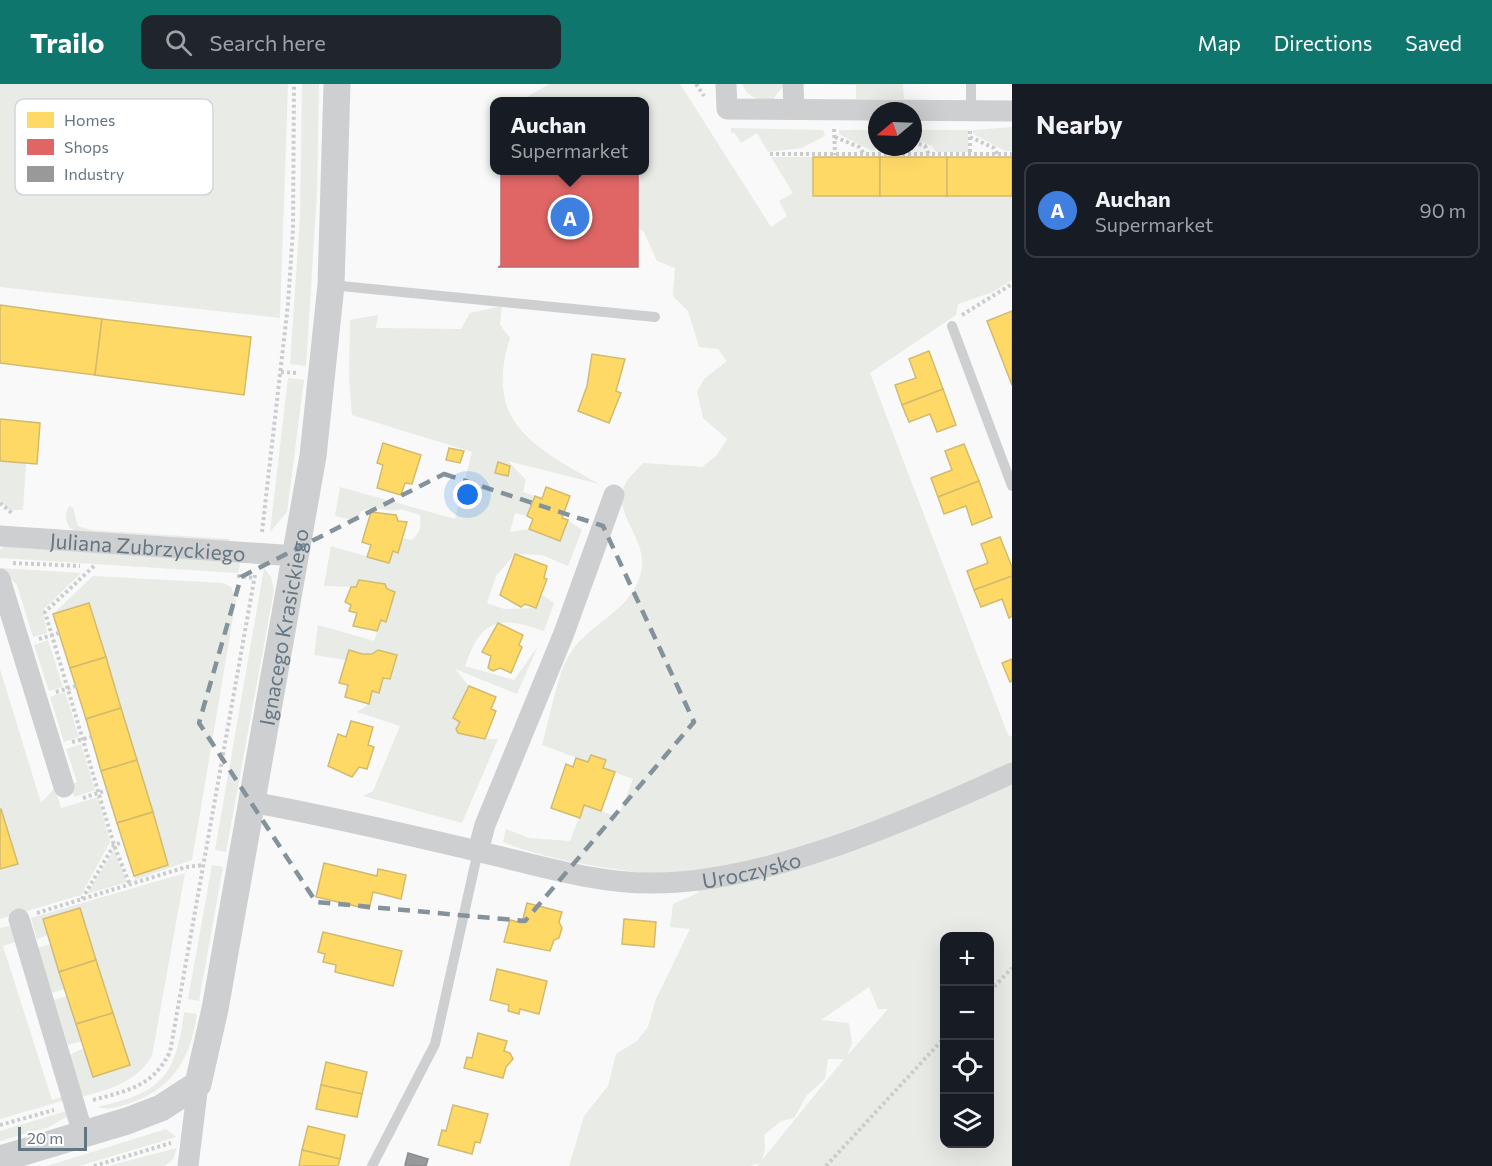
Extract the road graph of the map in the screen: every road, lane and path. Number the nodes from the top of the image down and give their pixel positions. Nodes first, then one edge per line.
1 (294, 84) edge
2 (337, 84) edge
3 (726, 84) edge
4 (793, 84) edge
5 (971, 84) edge
6 (794, 110) junction
7 (1012, 111) edge
8 (970, 118) junction
9 (834, 125) dead end
10 (834, 137) junction
11 (970, 137) junction
12 (922, 145) edge
13 (770, 154) dead end
14 (1012, 154) edge
15 (834, 155) junction
16 (865, 155) joint
17 (922, 155) edge
18 (929, 155) junction
19 (970, 155) junction
20 (998, 155) junction
21 (1012, 284) edge
22 (331, 285) junction
23 (655, 317) dead end
24 (952, 326) joint
25 (281, 372) junction
26 (297, 373) dead end
27 (1012, 486) edge
28 (614, 495) dead end
29 (0, 503) edge
30 (14, 515) dead end
31 (0, 536) edge
32 (258, 552) junction
33 (297, 556) junction
34 (6, 571) edge
35 (59, 633) dead end
36 (50, 636) junction
37 (76, 686) dead end
38 (67, 689) junction
39 (91, 737) dead end
40 (82, 740) junction
41 (1012, 773) edge
42 (64, 787) dead end
43 (107, 790) dead end
44 (99, 793) junction
45 (251, 802) junction
46 (123, 842) dead end
47 (114, 845) junction
48 (478, 851) junction
49 (204, 865) junction
50 (130, 885) junction
51 (82, 899) junction
52 (19, 919) joint
53 (1012, 968) edge
54 (994, 987) edge
55 (943, 1040) edge
56 (198, 1084) junction
57 (93, 1100) dead end
58 (57, 1109) dead end
59 (0, 1125) edge
60 (83, 1134) junction
61 (174, 1142) dead end
62 (0, 1159) edge
63 (94, 1166) edge
64 (188, 1166) edge
65 (372, 1166) edge
66 (826, 1166) edge

1 - 25 path
2 - 22 street, Ignacego Krasickiego
3 - 6 street
4 - 6 street
5 - 8 lane
6 - 8 street
7 - 8 street
8 - 11 path
9 - 10 path
10 - 15 path
10 - 16 path
11 - 19 path
11 - 20 path
12 - 18 path
13 - 15 path
14 - 20 path
15 - 16 path
17 - 18 path
18 - 19 path
19 - 20 path
21 - 24 path
22 - 23 lane
22 - 33 street, Ignacego Krasickiego
24 - 27 lane
25 - 26 path
25 - 32 path
28 - 48 street
29 - 30 path
31 - 32 street, Juliana Zubrzyckiego
32 - 33 street, Juliana Zubrzyckiego
32 - 49 path
33 - 45 street, Ignacego Krasickiego
34 - 36 path
34 - 42 street
35 - 36 path
36 - 38 path
37 - 38 path
38 - 40 path
39 - 40 path
40 - 44 path
41 - 48 street, Uroczysko
43 - 44 path
44 - 47 path
45 - 48 street, Uroczysko
45 - 56 street, Ignacego Krasickiego
46 - 47 path
47 - 50 path
47 - 51 path
48 - 65 lane
49 - 50 path
49 - 57 path
50 - 51 path
51 - 52 path
52 - 60 street
53 - 54 path
55 - 66 path
56 - 60 street
56 - 64 street, Ignacego Krasickiego
58 - 59 path
60 - 62 street
61 - 63 path

